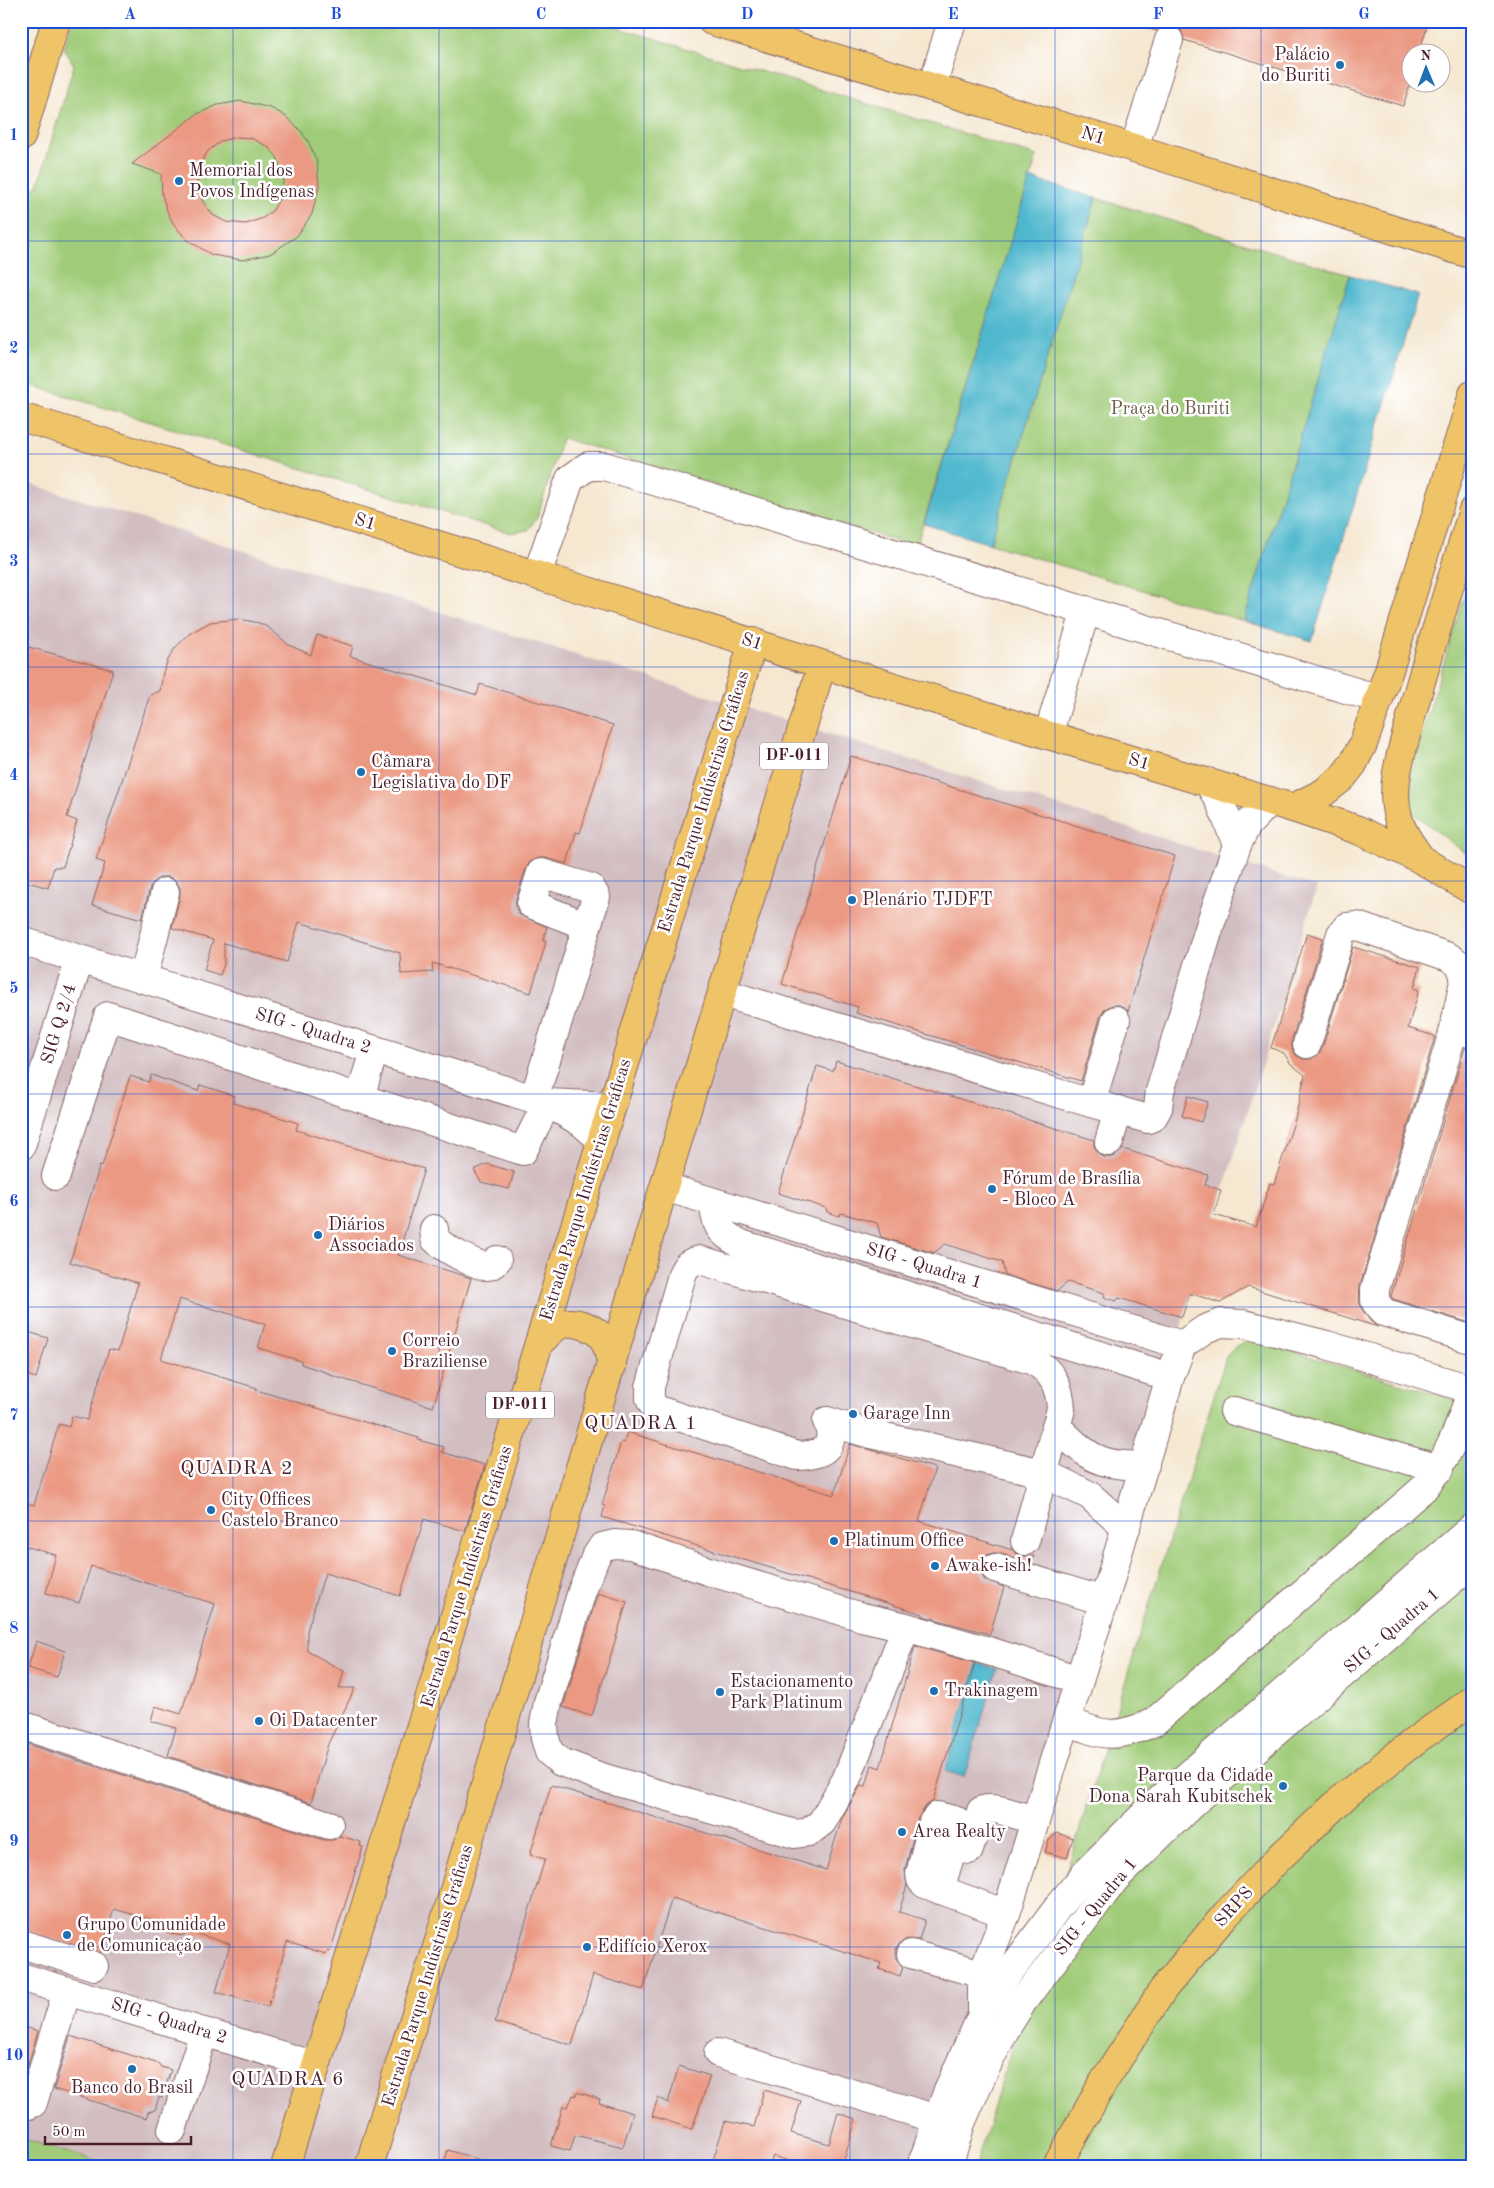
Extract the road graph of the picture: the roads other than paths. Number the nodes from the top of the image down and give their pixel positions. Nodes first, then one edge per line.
1 (56, 21) edge
2 (712, 21) edge
3 (952, 21) edge
4 (751, 28) edge
5 (1170, 40) dead end
6 (932, 87) junction
7 (21, 137) edge
8 (1134, 148) junction
9 (1471, 258) edge
10 (1473, 394) edge
11 (21, 417) edge
12 (1473, 510) edge
13 (537, 575) junction
14 (1086, 610) junction
15 (753, 642) junction
16 (822, 665) junction
17 (1379, 699) junction
18 (1048, 735) junction
19 (1208, 782) junction
20 (1281, 804) junction
21 (1237, 845) junction
22 (1422, 860) junction
23 (1473, 891) edge
24 (165, 892) dead end
25 (587, 926) dead end
26 (21, 941) edge
27 (79, 960) junction
28 (142, 979) junction
29 (723, 993) junction
30 (1116, 1020) dead end
31 (1463, 1032) edge
32 (1307, 1044) dead end
33 (374, 1050) junction
34 (360, 1098) junction
35 (540, 1101) junction
36 (1091, 1103) junction
37 (612, 1106) junction
38 (1130, 1113) junction
39 (602, 1140) junction
40 (1109, 1142) dead end
41 (21, 1146) edge
42 (56, 1176) dead end
43 (665, 1187) junction
44 (713, 1202) junction
45 (434, 1229) dead end
46 (497, 1260) dead end
47 (1473, 1340) edge
48 (539, 1343) junction
49 (1182, 1345) junction
50 (612, 1366) junction
51 (1170, 1378) junction
52 (1473, 1389) edge
53 (1234, 1412) dead end
54 (1056, 1426) junction
55 (1145, 1465) junction
56 (1440, 1469) junction
57 (1044, 1473) junction
58 (1126, 1528) junction
59 (1473, 1528) edge
60 (1024, 1541) dead end
61 (1473, 1562) edge
62 (995, 1568) dead end
63 (1104, 1601) junction
64 (906, 1627) junction
65 (1079, 1680) junction
66 (1473, 1700) edge
67 (1067, 1720) junction
68 (21, 1725) edge
69 (1034, 1820) junction
70 (329, 1825) dead end
71 (969, 1850) dead end
72 (940, 1890) dead end
73 (1006, 1914) junction
74 (21, 1944) edge
75 (911, 1954) dead end
76 (94, 1966) dead end
77 (982, 1974) junction
78 (21, 1977) edge
79 (67, 1991) junction
80 (982, 2015) junction
81 (204, 2032) junction
82 (718, 2053) dead end
83 (316, 2066) junction
84 (21, 2104) edge
85 (937, 2119) junction
86 (172, 2130) dead end
87 (285, 2167) edge
88 (369, 2167) edge
89 (921, 2167) edge
90 (948, 2167) edge
91 (1056, 2167) edge

1 - 7 main road
2 - 4 main road, N1
3 - 6 street
4 - 6 main road, N1
5 - 8 street
6 - 8 main road, N1
8 - 9 main road, N1
10 - 17 main road
11 - 13 main road, S1
12 - 22 main road
13 - 14 street
13 - 15 main road, S1
14 - 17 street
14 - 18 street
15 - 16 main road, S1
15 - 37 main road, Estrada Parque Indústrias Gráficas / DF-011
16 - 18 main road, S1
16 - 29 main road, Estrada Parque Indústrias Gráficas / DF-011
17 - 20 main road
18 - 19 main road, S1
19 - 20 main road, S1
19 - 21 street
20 - 21 street
20 - 22 main road, S1
21 - 38 street
22 - 23 main road, S1
24 - 28 street
25 - 35 street
26 - 27 street, SIG - Quadra 2
27 - 28 street, SIG - Quadra 2
27 - 41 street, SIG Q 2/4
28 - 33 street, SIG - Quadra 2
29 - 36 street
29 - 43 main road, Estrada Parque Indústrias Gráficas / DF-011
30 - 36 street
31 - 32 street
31 - 47 street
33 - 34 street
33 - 35 street, SIG - Quadra 2
34 - 35 street
34 - 42 street
35 - 37 street, SIG - Quadra 2
35 - 39 street, SIG - Quadra 2
36 - 38 street
37 - 39 main road, Estrada Parque Indústrias Gráficas / DF-011
38 - 40 street
39 - 48 main road, Estrada Parque Indústrias Gráficas / DF-011
43 - 44 street, SIG - Quadra 1
43 - 50 main road, Estrada Parque Indústrias Gráficas / DF-011
44 - 49 street, SIG - Quadra 1
44 - 51 street
45 - 46 street
48 - 50 main road
48 - 83 main road, Estrada Parque Indústrias Gráficas / DF-011
49 - 51 street, SIG - Quadra 1
49 - 52 street
50 - 88 main road, Estrada Parque Indústrias Gráficas / DF-011
51 - 55 street, SIG - Quadra 1
52 - 56 street
53 - 56 street
54 - 55 street
54 - 57 street
54 - 57 street
55 - 58 street, SIG - Quadra 1
56 - 67 street
57 - 58 street
57 - 60 street
58 - 63 street, SIG - Quadra 1
59 - 80 street, SIG - Quadra 1
61 - 90 street, SIG - Quadra 1
62 - 63 street
63 - 65 street, SIG - Quadra 1
64 - 64 street
64 - 65 street
65 - 67 street, SIG - Quadra 1
66 - 91 main road, SRPS
67 - 69 street, SIG - Quadra 1
68 - 70 street
69 - 71 street
69 - 73 street, SIG - Quadra 1
72 - 73 street
73 - 77 street, SIG - Quadra 1
74 - 76 street
75 - 77 street
77 - 80 street, SIG - Quadra 1
78 - 79 street, SIG - Quadra 2
79 - 81 street, SIG - Quadra 2
79 - 84 street
80 - 85 street, SIG - Quadra 1
81 - 83 street, SIG - Quadra 2
81 - 86 street
82 - 85 street
83 - 87 main road, Estrada Parque Indústrias Gráficas / DF-011
85 - 89 street, SIG - Quadra 1

